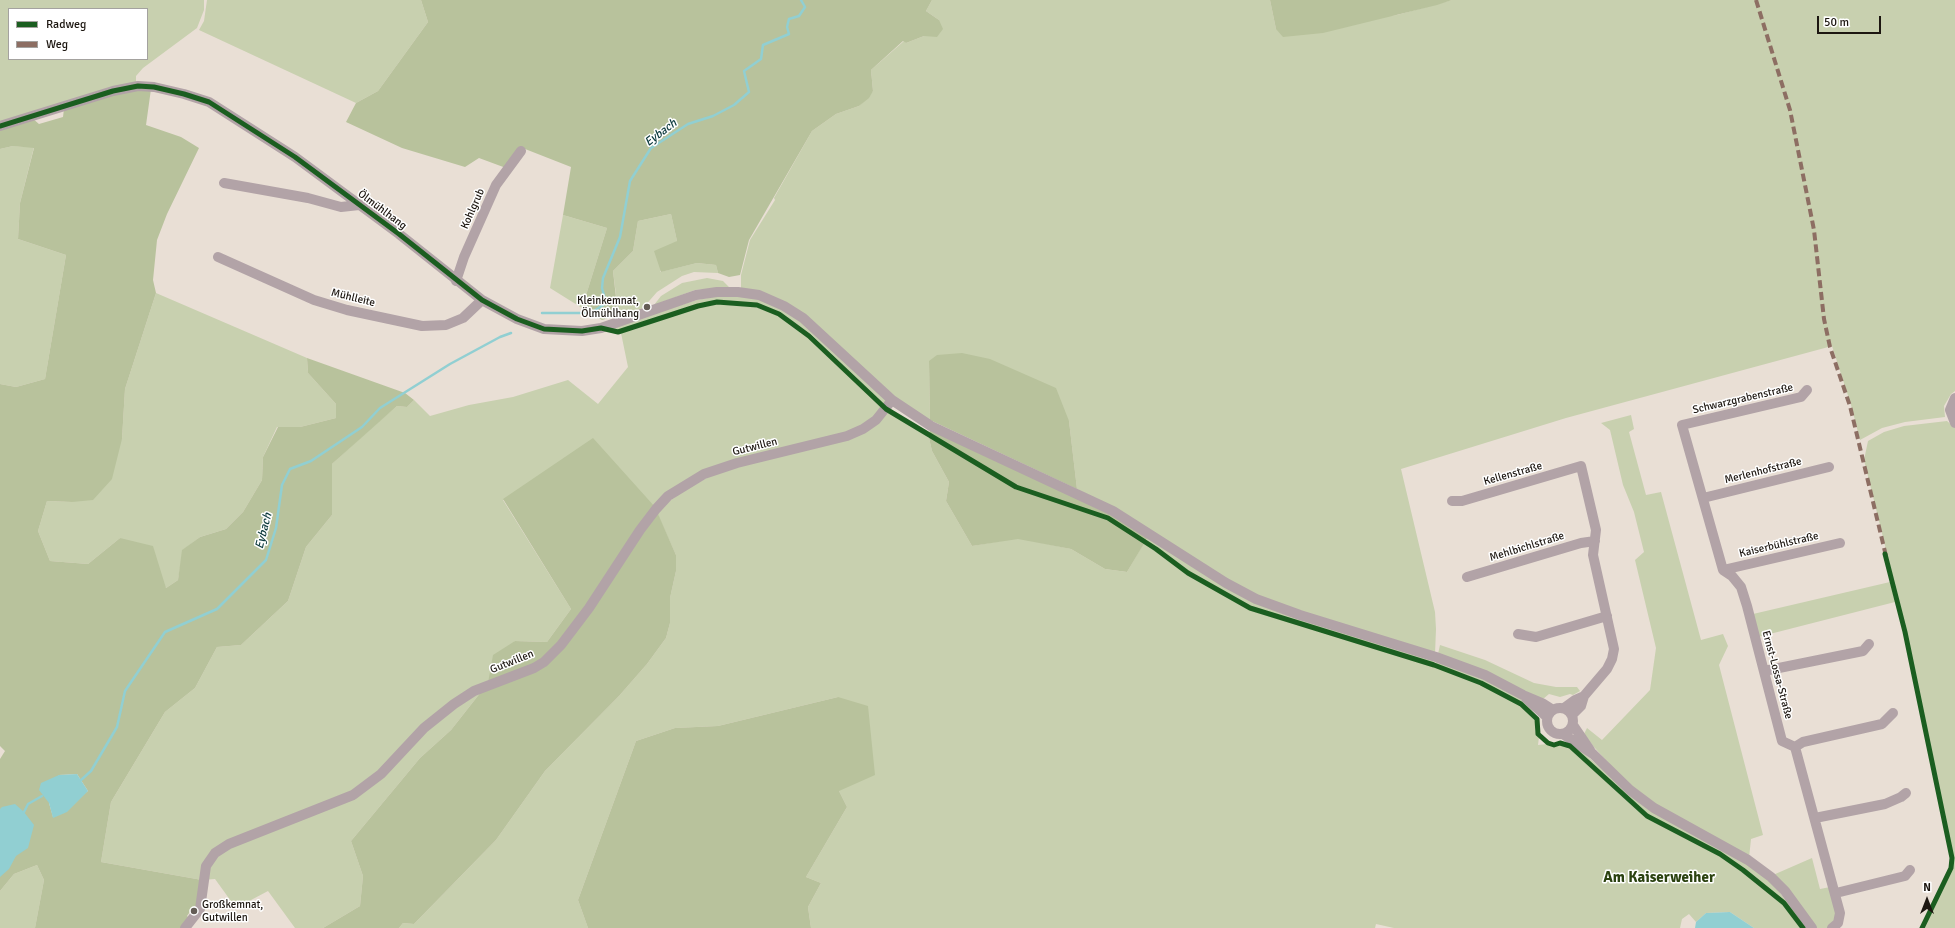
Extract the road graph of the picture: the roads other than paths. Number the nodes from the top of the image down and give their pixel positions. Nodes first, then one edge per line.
1 (0, 126) edge
2 (521, 151) dead end
3 (224, 183) dead end
4 (359, 205) junction
5 (218, 257) dead end
6 (456, 281) junction
7 (482, 300) junction
8 (1807, 390) dead end
9 (1955, 398) edge
10 (892, 400) junction
11 (1955, 422) edge
12 (1829, 467) dead end
13 (1703, 498) junction
14 (1452, 502) dead end
15 (1595, 542) junction
16 (1840, 544) dead end
17 (1723, 570) junction
18 (1467, 577) dead end
19 (1607, 616) junction
20 (1518, 634) dead end
21 (1869, 644) dead end
22 (1764, 671) junction
23 (1584, 696) junction
24 (1564, 708) junction
25 (1550, 713) junction
26 (1893, 714) dead end
27 (1572, 720) junction
28 (1563, 734) junction
29 (1795, 747) junction
30 (1593, 754) junction
31 (1906, 793) dead end
32 (1815, 818) junction
33 (1910, 870) dead end
34 (1836, 894) junction
35 (185, 928) edge
36 (1812, 928) edge
37 (1832, 928) edge

1 - 4 street, Ölmühlhang
2 - 6 street, Kohlgrub
3 - 4 street, Ölmühlhang
4 - 6 street, Ölmühlhang
5 - 7 street, Mühlleite
6 - 7 street, Ölmühlhang
7 - 10 street, Ölmühlhang
8 - 13 street, Schwarzgrabenstraße
9 - 11 street
10 - 25 street, Ölmühlhang
10 - 35 street, Gutwillen
12 - 13 street, Merlenhofstraße
13 - 17 street
14 - 15 street, Kellenstraße
15 - 18 street, Mehlbichlstraße
15 - 19 street
16 - 17 street, Kaiserbühlstraße
17 - 22 street, Ernst-Lossa-Straße
19 - 20 street
19 - 23 street
21 - 22 street
22 - 29 street, Ernst-Lossa-Straße
23 - 24 street
23 - 27 street
24 - 25 street
24 - 27 street
25 - 28 street
26 - 29 street
27 - 28 street
27 - 30 street
28 - 30 street
29 - 32 street
30 - 36 street
31 - 32 street
32 - 34 street
33 - 34 street
34 - 37 street

